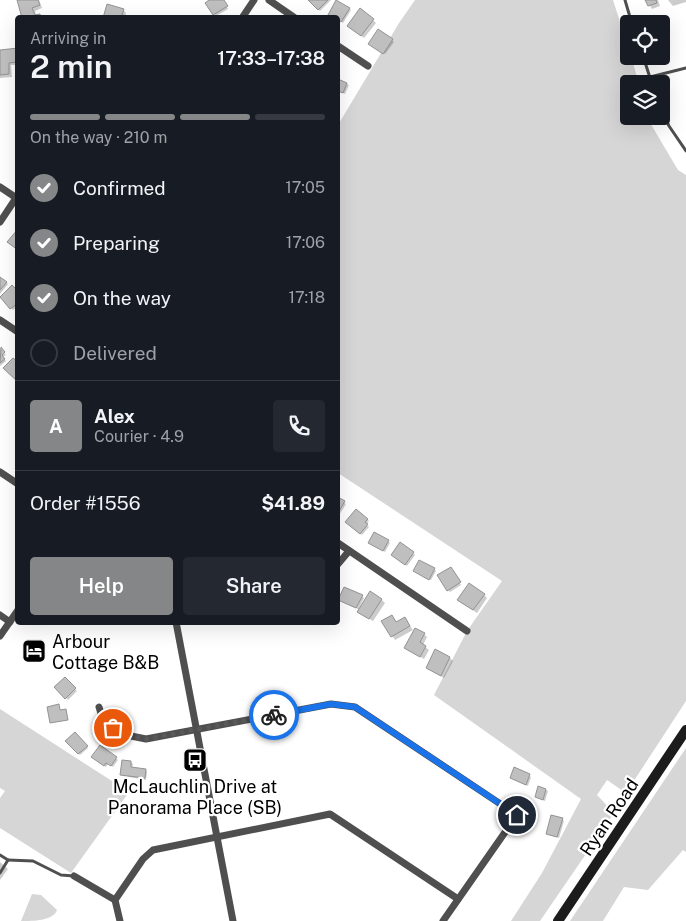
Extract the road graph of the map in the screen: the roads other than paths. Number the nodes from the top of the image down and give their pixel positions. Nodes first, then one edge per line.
1 (254, 0) edge
2 (269, 0) edge
3 (625, 0) edge
4 (244, 15) edge
5 (291, 15) edge
6 (629, 15) edge
7 (340, 47) edge
8 (368, 66) dead end
9 (686, 68) edge
10 (658, 75) edge
11 (669, 125) edge
12 (686, 151) edge
13 (0, 187) edge
14 (15, 197) edge
15 (15, 201) edge
16 (0, 222) edge
17 (0, 320) edge
18 (15, 330) edge
19 (0, 472) edge
20 (15, 482) edge
21 (340, 545) edge
22 (349, 551) junction
23 (340, 562) edge
24 (15, 614) edge
25 (0, 616) edge
26 (10, 622) junction
27 (177, 625) edge
28 (467, 632) dead end
29 (0, 636) edge
30 (99, 707) dead end
31 (197, 730) junction
32 (686, 730) edge
33 (217, 837) junction
34 (0, 855) edge
35 (8, 860) junction
36 (0, 872) edge
37 (74, 876) joint
38 (458, 899) junction
39 (116, 900) junction
40 (120, 921) edge
41 (233, 921) edge
42 (443, 921) edge
43 (558, 921) edge

1 - 4 street
2 - 5 street
3 - 6 lane
7 - 8 street
9 - 10 lane
11 - 12 lane
13 - 14 street
15 - 16 street
17 - 18 street
19 - 20 street
21 - 22 street
22 - 23 street
22 - 28 street
24 - 26 street
25 - 26 street
26 - 29 street
27 - 31 street
30 - 31 street
31 - 33 street
31 - 38 street
32 - 43 main road, Ryan Road
33 - 38 street
33 - 39 street
33 - 41 street
34 - 35 lane
35 - 36 lane
35 - 37 lane
37 - 39 street
38 - 42 street
39 - 40 street

